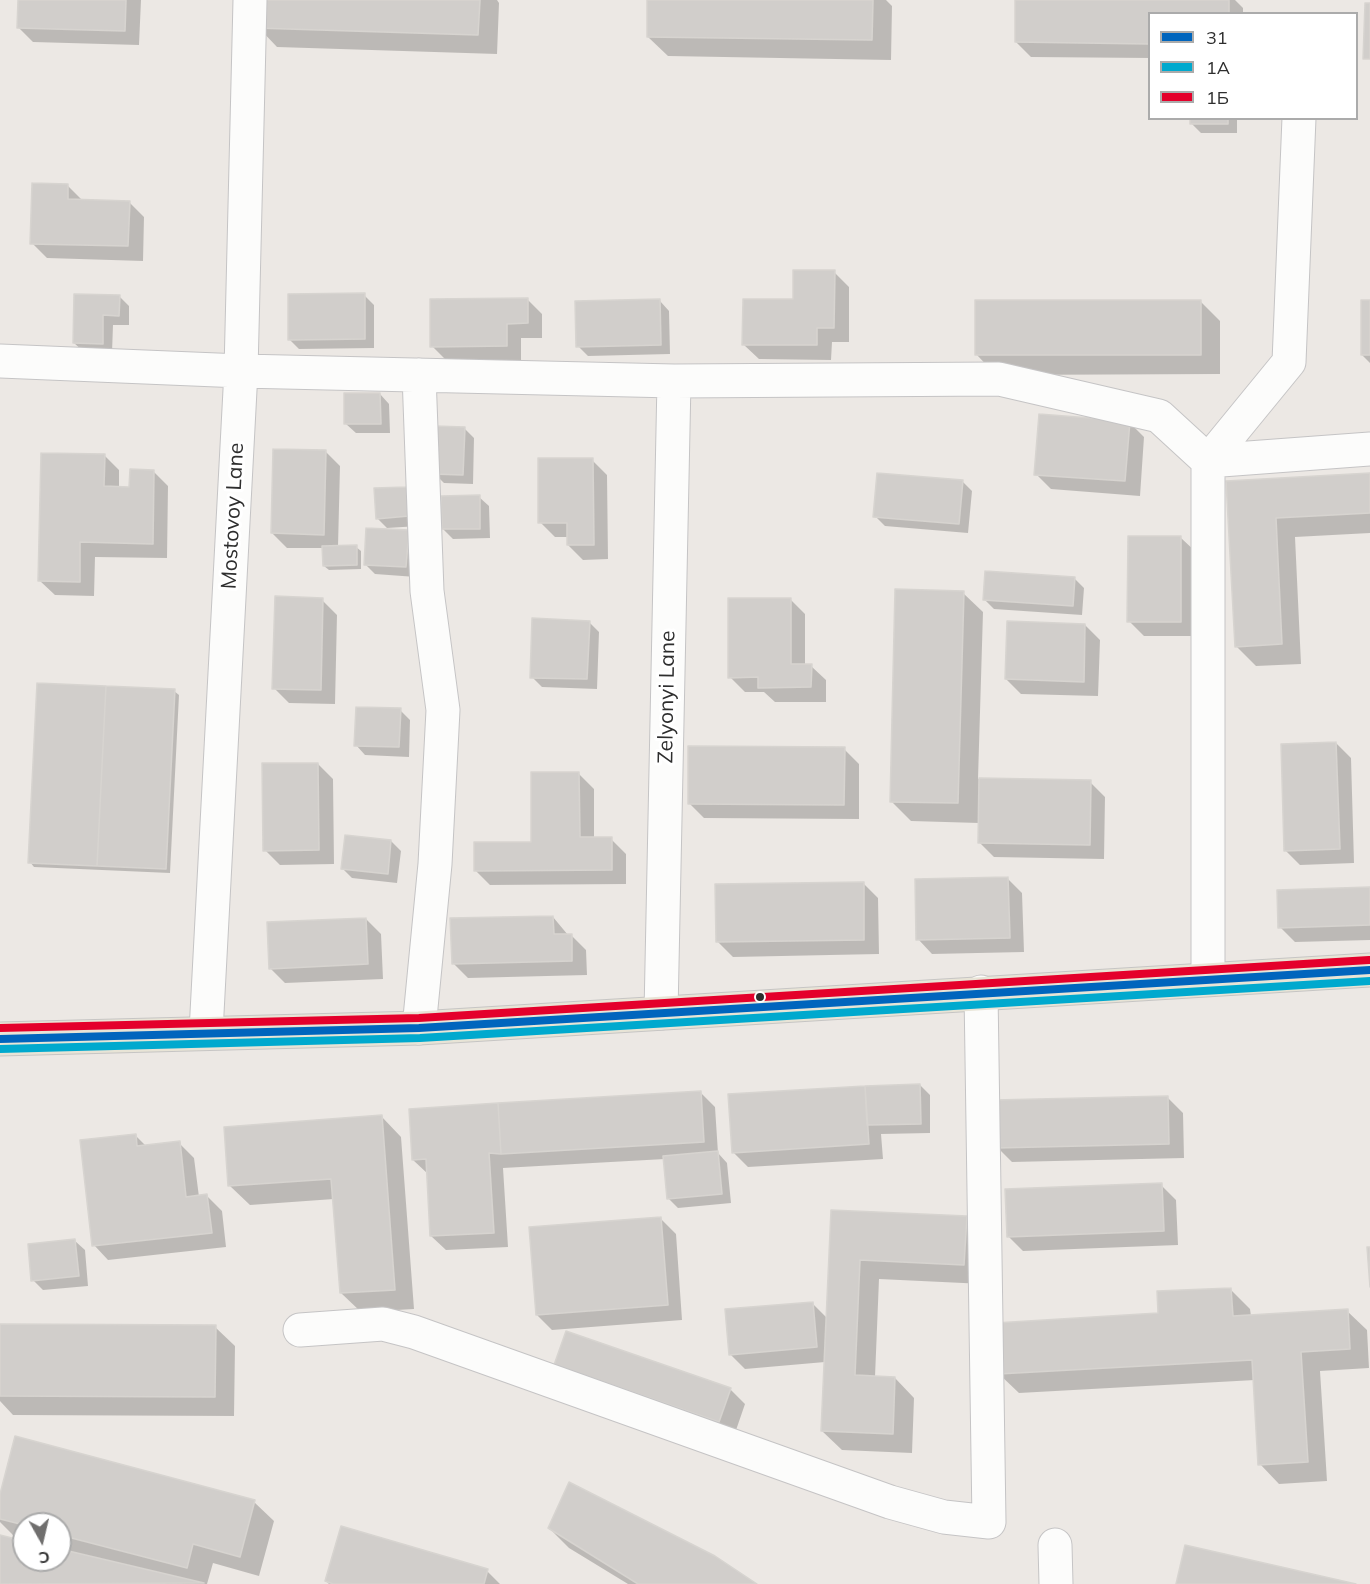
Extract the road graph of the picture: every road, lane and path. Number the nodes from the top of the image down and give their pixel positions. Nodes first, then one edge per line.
1 (250, 0) edge
2 (1299, 120) edge
3 (0, 362) edge
4 (241, 371) junction
5 (420, 375) junction
6 (674, 381) junction
7 (1370, 449) edge
8 (1208, 461) junction
9 (1370, 970) edge
10 (1208, 979) junction
11 (981, 992) junction
12 (661, 1013) junction
13 (418, 1028) junction
14 (206, 1032) junction
15 (0, 1039) edge
16 (300, 1330) dead end
17 (1055, 1545) dead end
18 (1056, 1584) edge

1 - 4 street, Mostovoy Lane
2 - 8 street
3 - 4 street
4 - 5 street
4 - 14 street, Mostovoy Lane
5 - 6 street
5 - 13 street
6 - 8 street
6 - 12 street, Zelyonyi Lane
7 - 8 street
8 - 10 street
9 - 10 main road
10 - 11 main road
11 - 12 main road
11 - 16 street
12 - 13 main road
13 - 14 main road
14 - 15 main road
17 - 18 street

